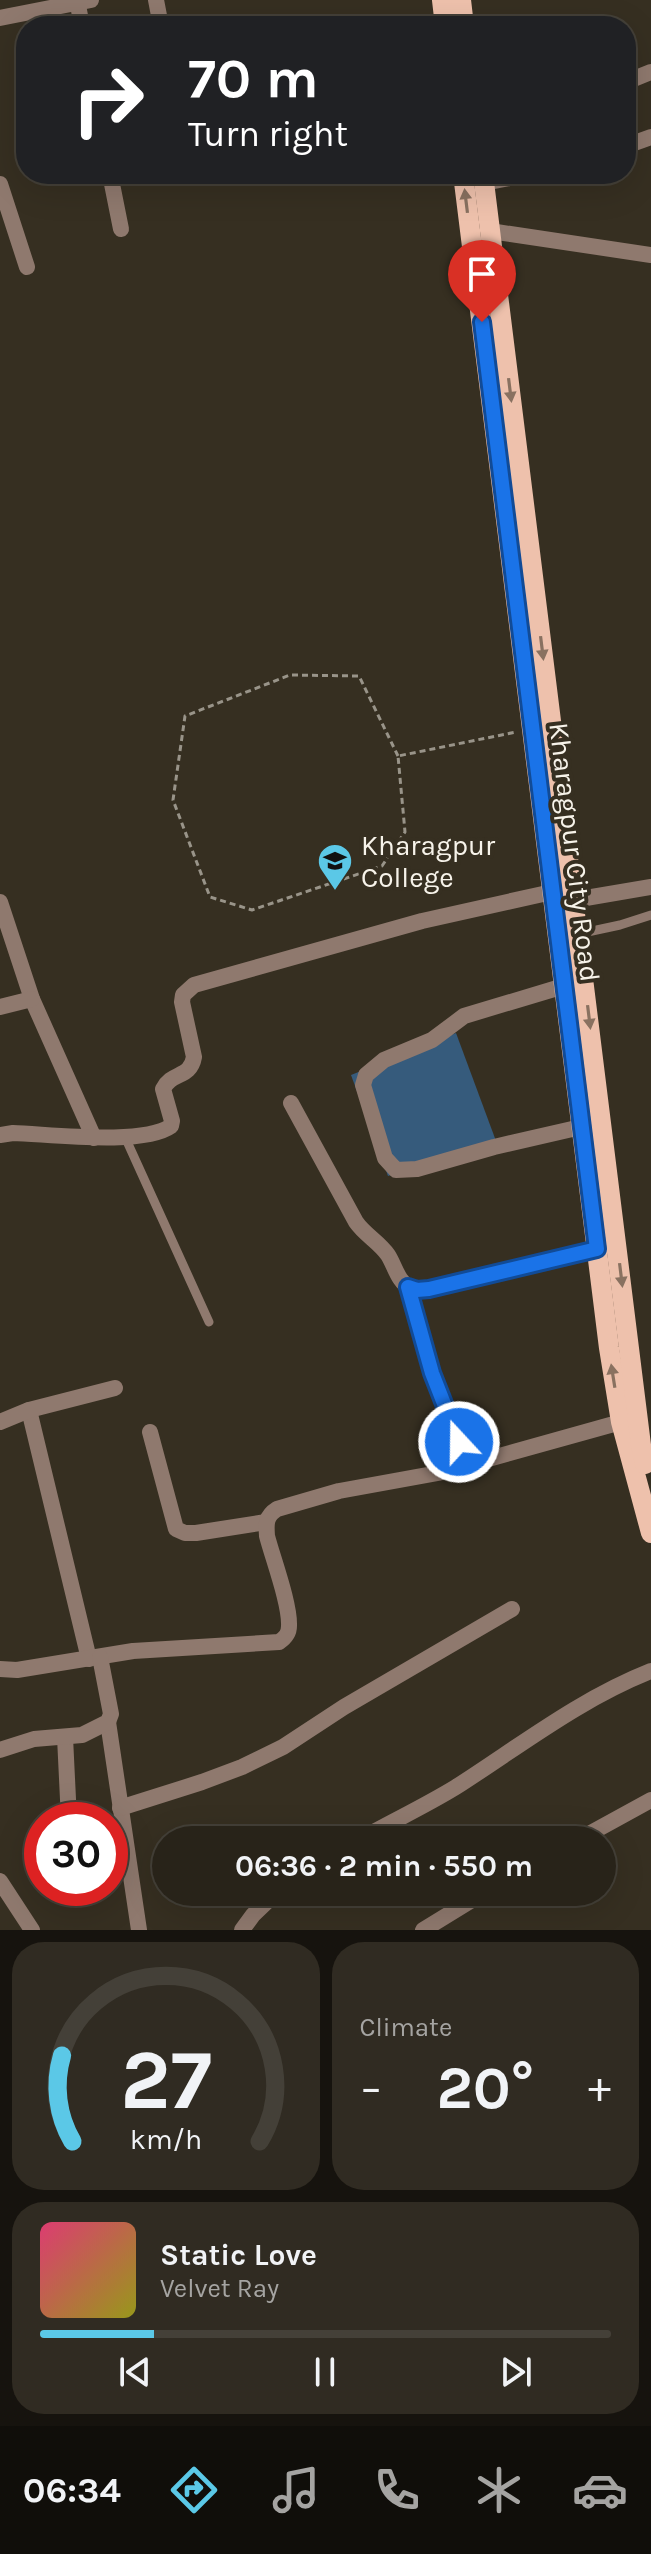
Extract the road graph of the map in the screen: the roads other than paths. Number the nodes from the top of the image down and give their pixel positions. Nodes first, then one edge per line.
1 (82, 1) edge
2 (0, 18) edge
3 (0, 184) edge
4 (112, 184) edge
5 (464, 184) edge
6 (484, 184) edge
7 (121, 229) dead end
8 (490, 231) junction
9 (651, 255) edge
10 (27, 267) dead end
11 (651, 887) edge
12 (552, 892) junction
13 (574, 900) junction
14 (0, 902) edge
15 (651, 915) edge
16 (578, 934) junction
17 (564, 986) junction
18 (32, 999) junction
19 (0, 1007) edge
20 (291, 1103) dead end
21 (581, 1127) junction
22 (0, 1135) edge
23 (125, 1137) junction
24 (94, 1138) junction
25 (597, 1249) junction
26 (408, 1287) junction
27 (209, 1322) dead end
28 (115, 1388) dead end
29 (29, 1410) junction
30 (0, 1422) edge
31 (621, 1422) junction
32 (150, 1432) dead end
33 (467, 1465) junction
34 (651, 1487) edge
35 (266, 1522) junction
36 (651, 1533) edge
37 (512, 1609) dead end
38 (94, 1658) junction
39 (0, 1669) edge
40 (651, 1671) edge
41 (108, 1722) junction
42 (65, 1737) junction
43 (0, 1750) edge
44 (651, 1800) edge
45 (68, 1802) edge
46 (119, 1802) edge
47 (128, 1806) edge
48 (384, 1826) edge
49 (604, 1826) edge
50 (128, 1859) edge
51 (0, 1881) edge
52 (262, 1906) edge
53 (462, 1906) edge
54 (32, 1930) edge
55 (139, 1930) edge
56 (242, 1930) edge
57 (423, 1930) edge

1 - 2 street
3 - 10 street
4 - 7 street
12 -> 5 main road, Kharagpur City Road
6 - 8 main road
8 - 9 street
8 -> 13 main road
11 - 13 street
12 - 17 main road, Kharagpur City Road
12 - 23 street
13 - 16 main road
14 - 18 street
15 - 16 lane
16 -> 34 main road
17 - 21 main road, Kharagpur City Road
17 - 21 street
18 - 19 street
18 - 24 street
20 - 26 street
21 - 25 main road, Kharagpur City Road
22 - 24 street
23 - 24 street
23 - 27 lane
25 - 26 street
31 -> 25 main road, Kharagpur City Road
26 - 33 street
28 - 29 street
29 - 30 street
29 - 38 street
31 - 33 street
31 - 36 main road, Kharagpur City Road
32 - 35 street
33 - 35 street
35 - 38 street
37 - 47 street
38 - 39 street
38 - 41 street
40 - 48 street
41 - 42 street
41 - 46 street
42 - 43 street
42 - 45 street
44 - 49 street
50 - 55 street
51 - 54 street
52 - 56 street
53 - 57 street

